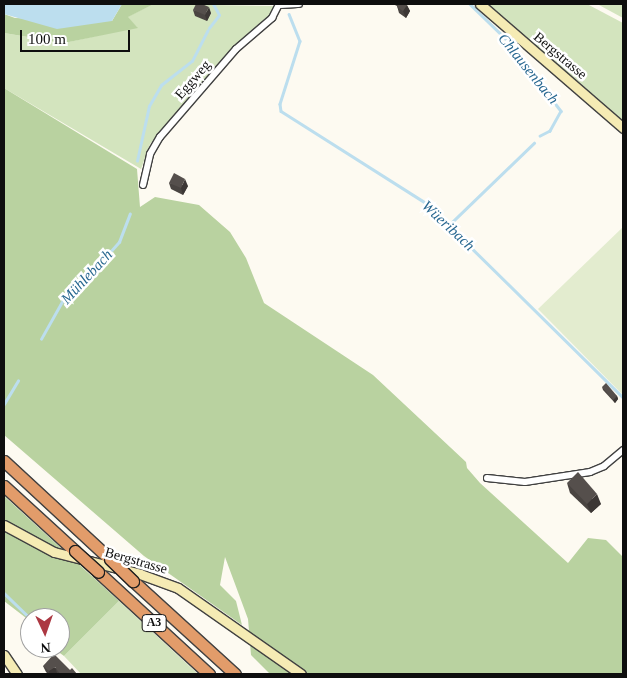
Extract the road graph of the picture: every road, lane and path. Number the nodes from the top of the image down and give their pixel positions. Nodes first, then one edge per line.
1 (299, 4) edge
2 (480, 4) edge
3 (279, 5) edge
4 (623, 128) edge
5 (143, 185) dead end
6 (623, 450) edge
7 (4, 461) edge
8 (487, 478) dead end
9 (4, 486) edge
10 (4, 525) edge
11 (4, 654) edge
12 (16, 674) edge
13 (209, 674) edge
14 (235, 674) edge
15 (301, 674) edge

1 - 3 street
2 - 4 street, Bergstrasse
3 - 5 street, Eggweg
6 - 8 street
7 - 14 highway, A3, bridge
9 - 13 highway, A3, bridge
10 - 15 street, Bergstrasse
11 - 12 street

